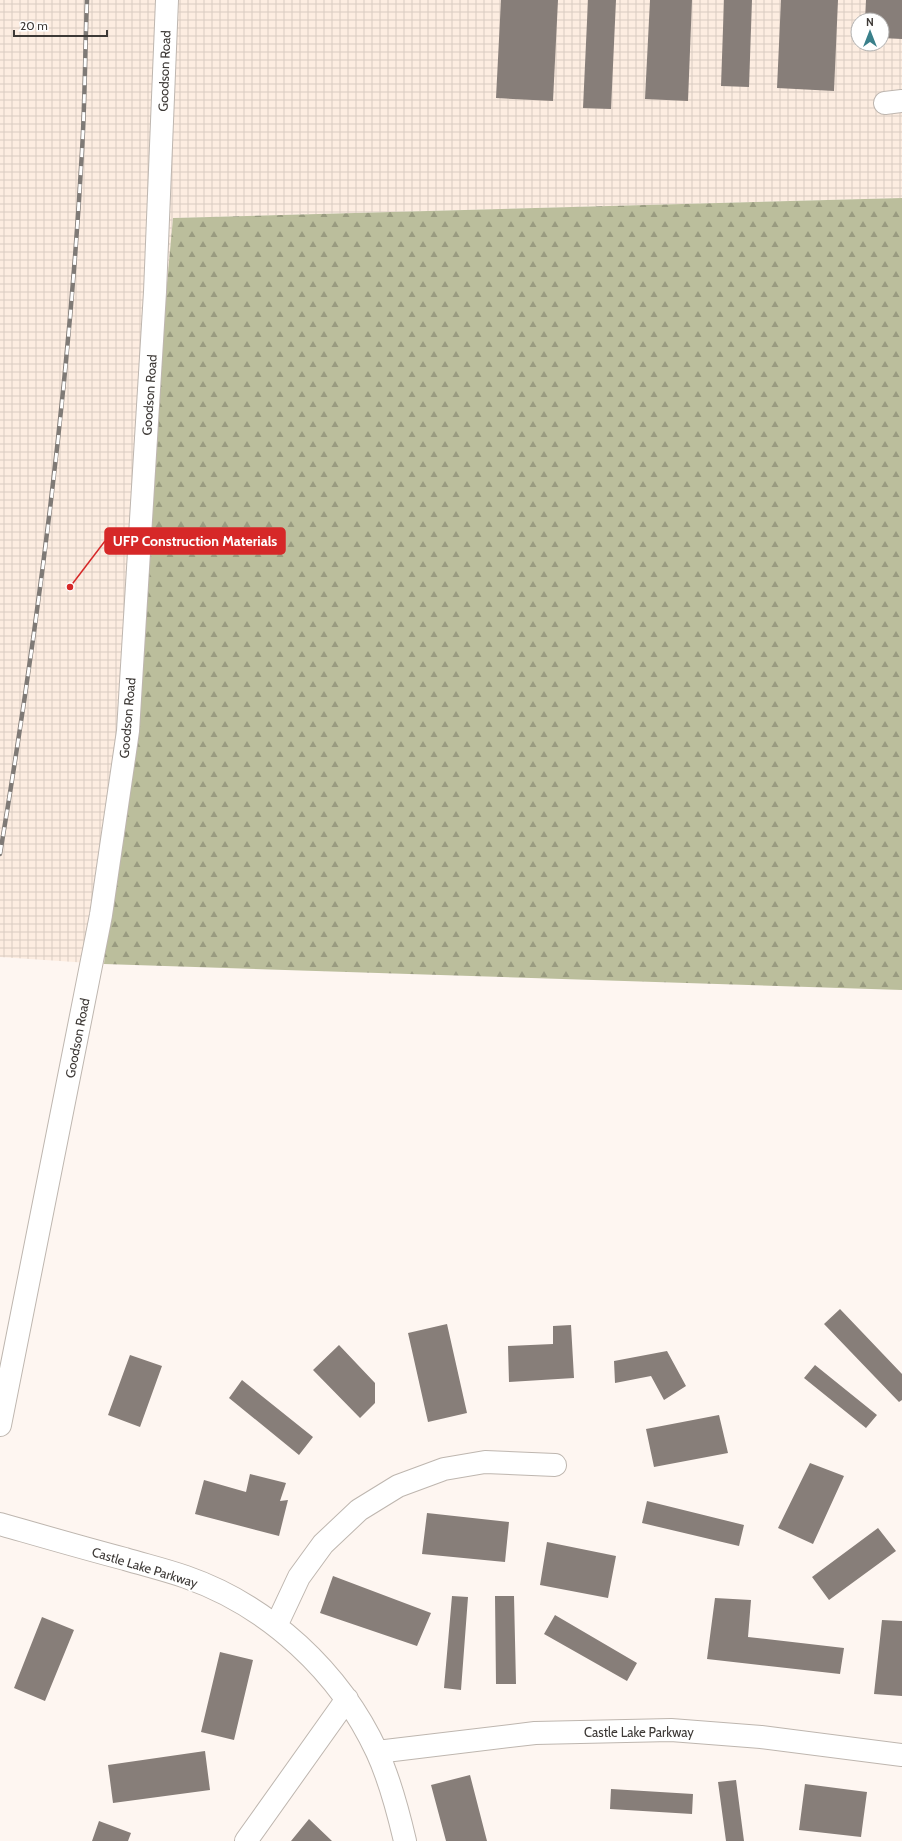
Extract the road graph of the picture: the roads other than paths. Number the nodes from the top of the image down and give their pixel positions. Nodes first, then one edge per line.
1 (167, 0) edge
2 (0, 1425) edge
3 (556, 1465) dead end
4 (0, 1524) edge
5 (276, 1626) junction
6 (347, 1699) junction
7 (377, 1752) junction
8 (902, 1755) edge
9 (246, 1841) edge
10 (405, 1841) edge

1 - 2 street, Goodson Road
3 - 5 street
4 - 5 street, Castle Lake Parkway
5 - 6 street, Castle Lake Parkway
6 - 7 street, Castle Lake Parkway
6 - 9 street
7 - 8 street, Castle Lake Parkway
7 - 10 street, Castle Lake Parkway

